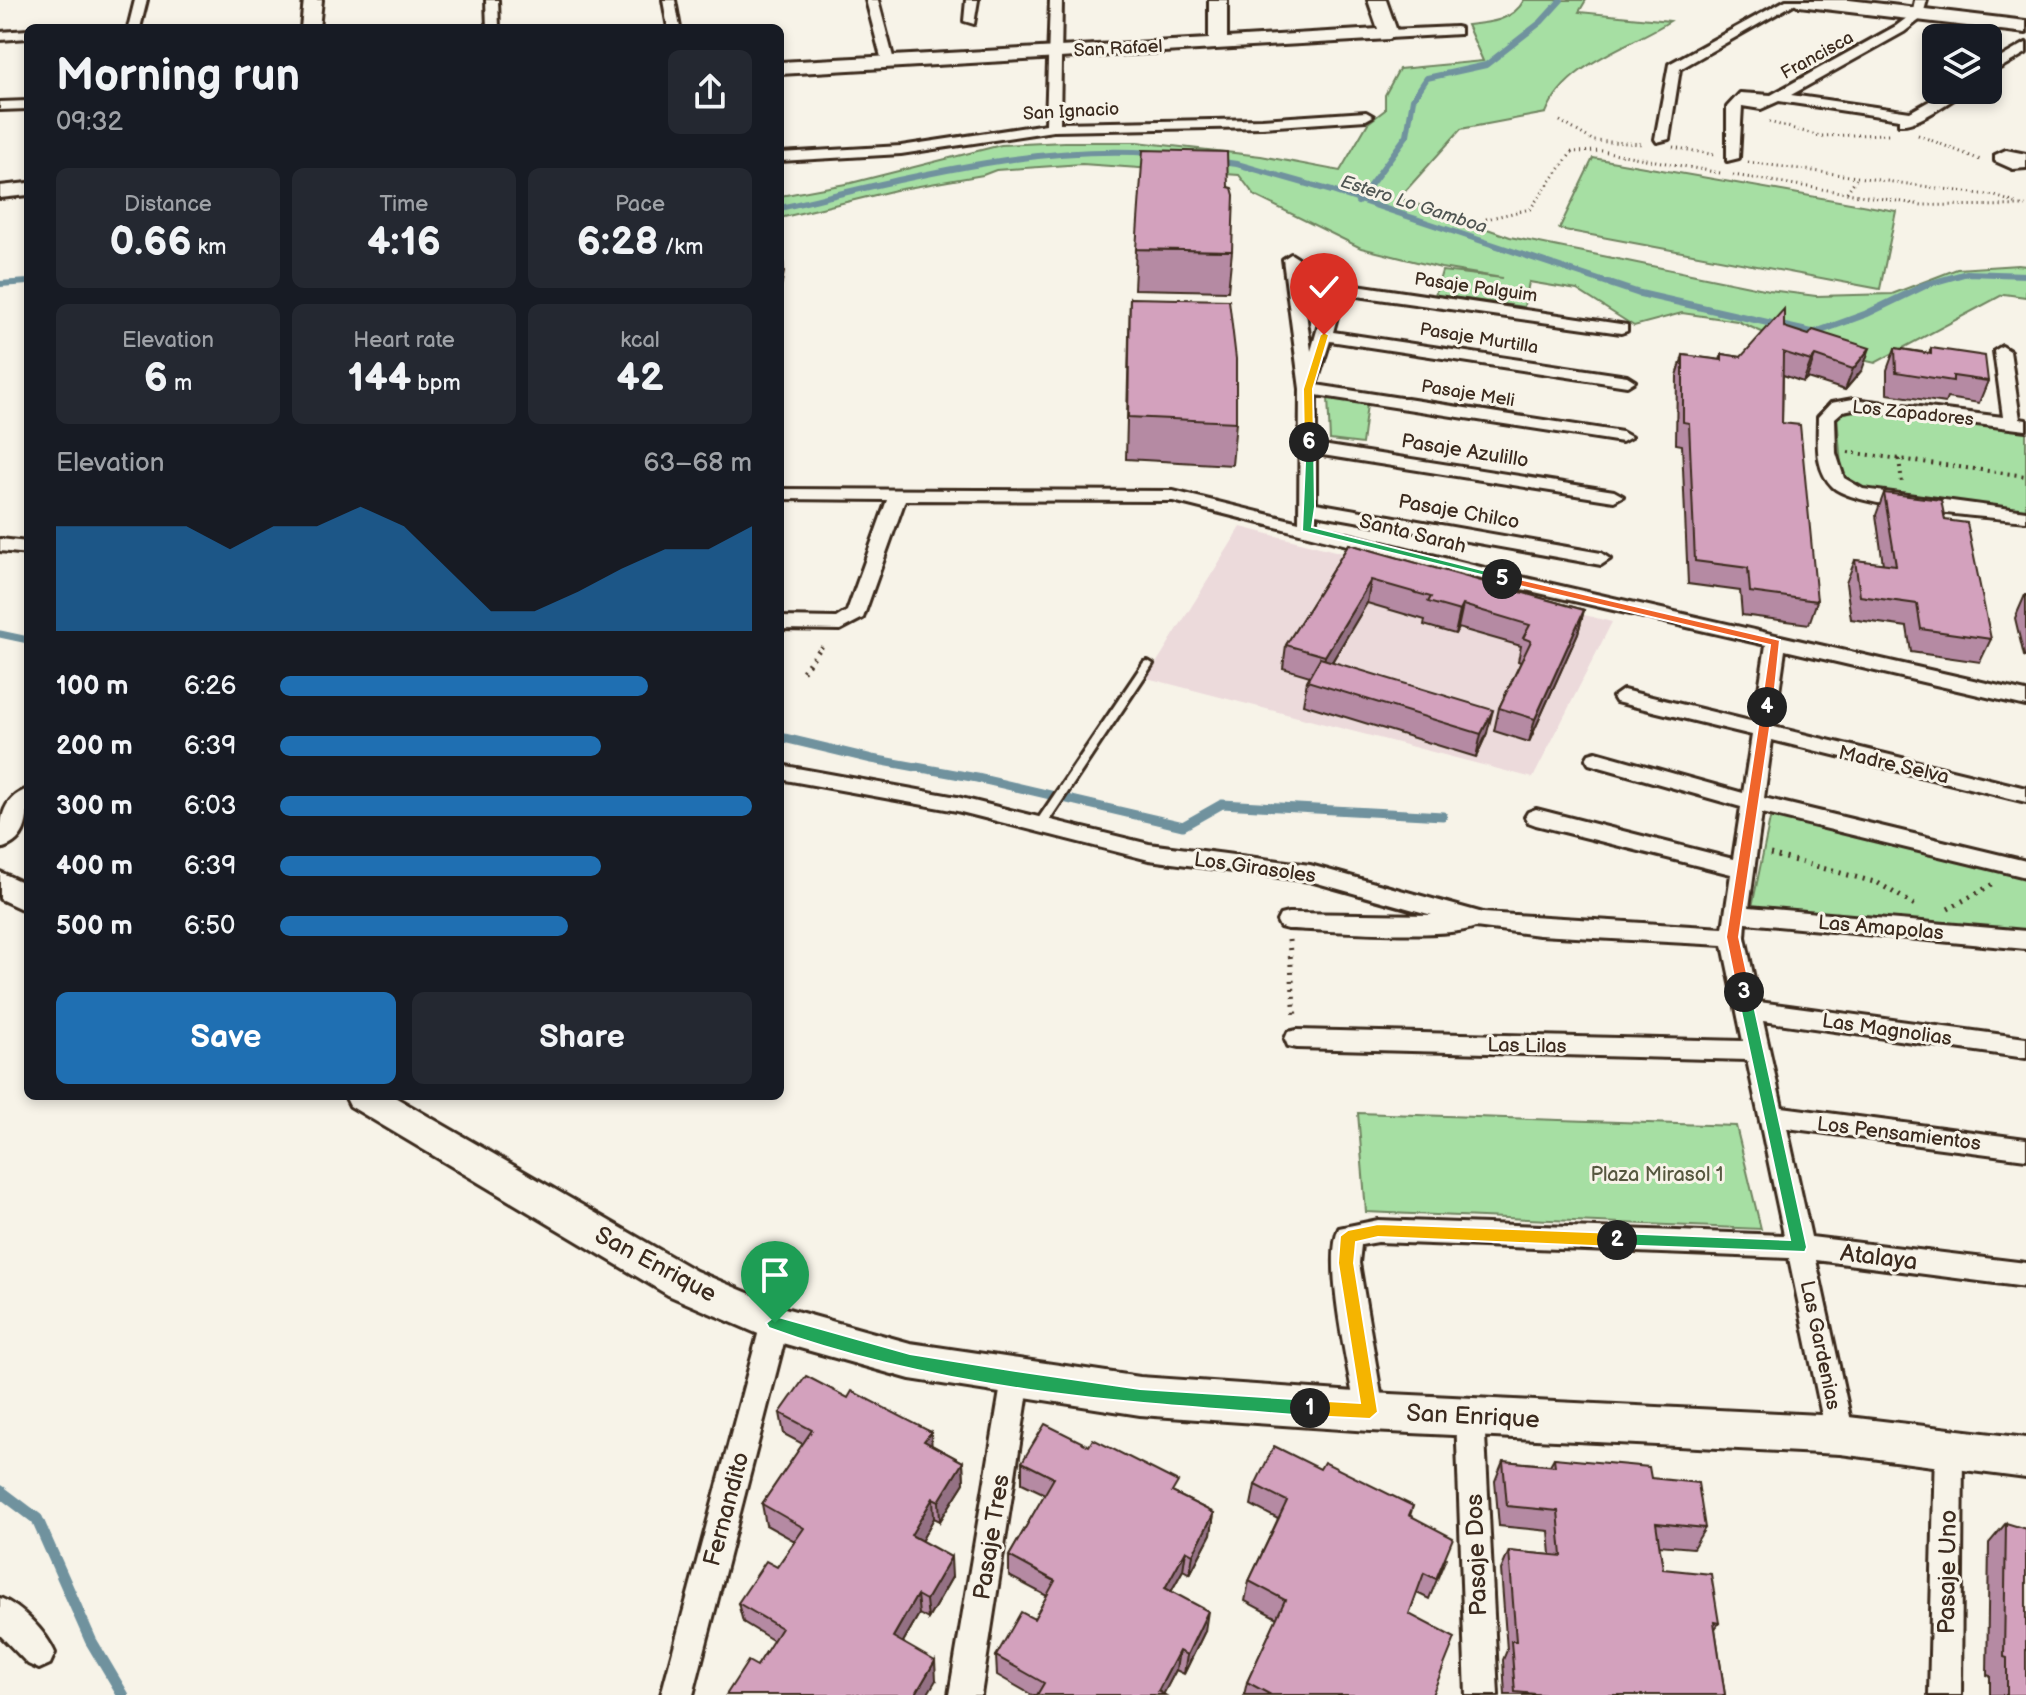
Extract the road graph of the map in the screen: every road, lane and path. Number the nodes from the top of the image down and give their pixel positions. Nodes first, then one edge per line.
1 (141, 0) edge
2 (313, 0) edge
3 (492, 0) edge
4 (669, 0) edge
5 (872, 0) edge
6 (972, 0) edge
7 (1056, 0) edge
8 (1218, 0) edge
9 (1377, 0) edge
10 (1797, 0) edge
11 (1919, 7) edge
12 (970, 21) dead end
13 (135, 24) edge
14 (310, 24) edge
15 (493, 24) edge
16 (673, 24) edge
17 (2026, 27) edge
18 (1456, 31) dead end
19 (24, 34) edge
20 (1389, 34) junction
21 (0, 36) edge
22 (1218, 43) junction
23 (2026, 47) edge
24 (1053, 52) junction
25 (888, 61) junction
26 (2002, 62) edge
27 (784, 68) edge
28 (1776, 98) junction
29 (1937, 104) edge
30 (24, 105) edge
31 (0, 106) edge
32 (1366, 116) dead end
33 (1560, 121) dead end
34 (1053, 127) junction
35 (1899, 134) dead end
36 (1914, 134) dead end
37 (1733, 137) junction
38 (1660, 143) junction
39 (784, 157) edge
40 (1732, 158) junction
41 (1986, 162) dead end
42 (1856, 179) junction
43 (24, 189) edge
44 (0, 192) edge
45 (1847, 192) junction
46 (2024, 205) edge
47 (1486, 219) dead end
48 (1291, 259) dead end
49 (1326, 289) junction
50 (1297, 294) junction
51 (1621, 328) dead end
52 (1324, 335) junction
53 (2002, 351) dead end
54 (1627, 381) dead end
55 (1308, 389) junction
56 (2019, 424) edge
57 (1622, 437) dead end
58 (1309, 448) junction
59 (1827, 450) junction
60 (2026, 476) edge
61 (784, 494) edge
62 (898, 494) junction
63 (1614, 496) dead end
64 (1310, 507) junction
65 (2026, 516) edge
66 (1306, 529) junction
67 (0, 545) edge
68 (24, 548) edge
69 (1601, 559) dead end
70 (784, 623) edge
71 (840, 624) junction
72 (1776, 642) junction
73 (1148, 664) dead end
74 (803, 671) dead end
75 (1623, 697) dead end
76 (2026, 699) edge
77 (1763, 733) junction
78 (1596, 759) dead end
79 (784, 773) edge
80 (2026, 795) edge
81 (1753, 803) junction
82 (24, 805) edge
83 (1536, 817) dead end
84 (1040, 825) junction
85 (0, 838) edge
86 (1744, 858) junction
87 (2017, 872) edge
88 (0, 884) edge
89 (24, 898) edge
90 (1288, 921) dead end
91 (1483, 921) junction
92 (1947, 922) junction
93 (1734, 926) junction
94 (2026, 940) edge
95 (1290, 966) dead end
96 (1748, 1010) junction
97 (1297, 1039) joint
98 (2026, 1048) edge
99 (1757, 1051) junction
100 (370, 1100) edge
101 (1771, 1116) junction
102 (2026, 1149) edge
103 (1800, 1247) junction
104 (2026, 1275) edge
105 (775, 1323) junction
106 (1016, 1379) junction
107 (1370, 1412) junction
108 (1470, 1415) junction
109 (1840, 1435) junction
110 (1949, 1449) junction
111 (2026, 1458) edge
112 (0, 1613) edge
113 (39, 1653) dead end
114 (677, 1695) edge
115 (965, 1695) edge
116 (1482, 1695) edge
117 (1945, 1695) edge

1 - 13 street
2 - 14 street
3 - 15 street
4 - 16 street
5 - 25 street
6 - 12 street
7 - 24 street
8 - 22 street
9 - 20 street
10 - 11 main road
10 - 38 street
11 - 17 main road
11 - 28 street, Francisca
18 - 20 street, San Rafael
19 - 21 street
20 - 22 street, San Rafael
22 - 24 street, San Rafael
23 - 26 street
24 - 25 street, San Rafael
24 - 34 street
25 - 27 street, San Rafael
28 - 29 street
28 - 37 street, Francisca
30 - 31 street
32 - 34 street, San Ignacio
33 - 38 path
34 - 39 street, San Ignacio
35 - 37 path
36 - 41 path
37 - 40 street, Francisca
38 - 40 path
40 - 42 path
42 - 45 path
42 - 46 path
43 - 44 street
45 - 46 path
45 - 47 path
48 - 50 street
49 - 50 street, Pasaje Palguim
49 - 51 street, Pasaje Palguim
49 - 52 street
50 - 55 street
52 - 54 street, Pasaje Murtilla
52 - 55 street
53 - 56 street
55 - 57 street, Pasaje Meli
55 - 58 street
56 - 59 street, Los Zapadores
58 - 63 street, Pasaje Azulillo
58 - 64 street
59 - 60 path
59 - 65 street, Los Zapadores
61 - 62 street, Santa Sarah
62 - 66 street, Santa Sarah
62 - 71 street
64 - 66 street
64 - 69 street, Pasaje Chilco
66 - 72 street, Santa Sarah
67 - 68 street
70 - 71 street
71 - 74 path
72 - 76 street, Santa Sarah
72 - 77 street, Las Gardenias
73 - 84 lane
75 - 77 street, Madre Selva
77 - 80 street, Madre Selva
77 - 81 street, Las Gardenias
78 - 81 street
79 - 84 street, Los Girasoles
81 - 86 street, Las Gardenias
81 - 87 street
82 - 85 street
83 - 86 street
84 - 91 street, Los Girasoles
86 - 92 path
86 - 93 street, Las Gardenias
87 - 92 path
88 - 89 street
90 - 91 street
91 - 93 street, Los Girasoles
92 - 93 street, Las Amapolas
92 - 94 street, Las Amapolas
93 - 96 street, Las Gardenias
95 - 97 path
96 - 98 street, Las Magnolias
96 - 99 street, Las Gardenias
97 - 99 street, Las Lilas
99 - 101 street, Las Gardenias
100 - 105 street, San Enrique
101 - 102 street, Los Pensamientos
101 - 103 street, Las Gardenias
103 - 104 street, Atalaya
103 - 107 street, Atalaya
103 - 109 street, Las Gardenias
105 - 106 street, San Enrique
105 - 114 street, Fernandito
106 - 107 street, San Enrique
106 - 115 street, Pasaje Tres
107 - 108 street, San Enrique
108 - 109 street, San Enrique
108 - 116 street, Pasaje Dos
109 - 110 street, San Enrique
110 - 111 street, San Enrique
110 - 117 street, Pasaje Uno
112 - 113 street

